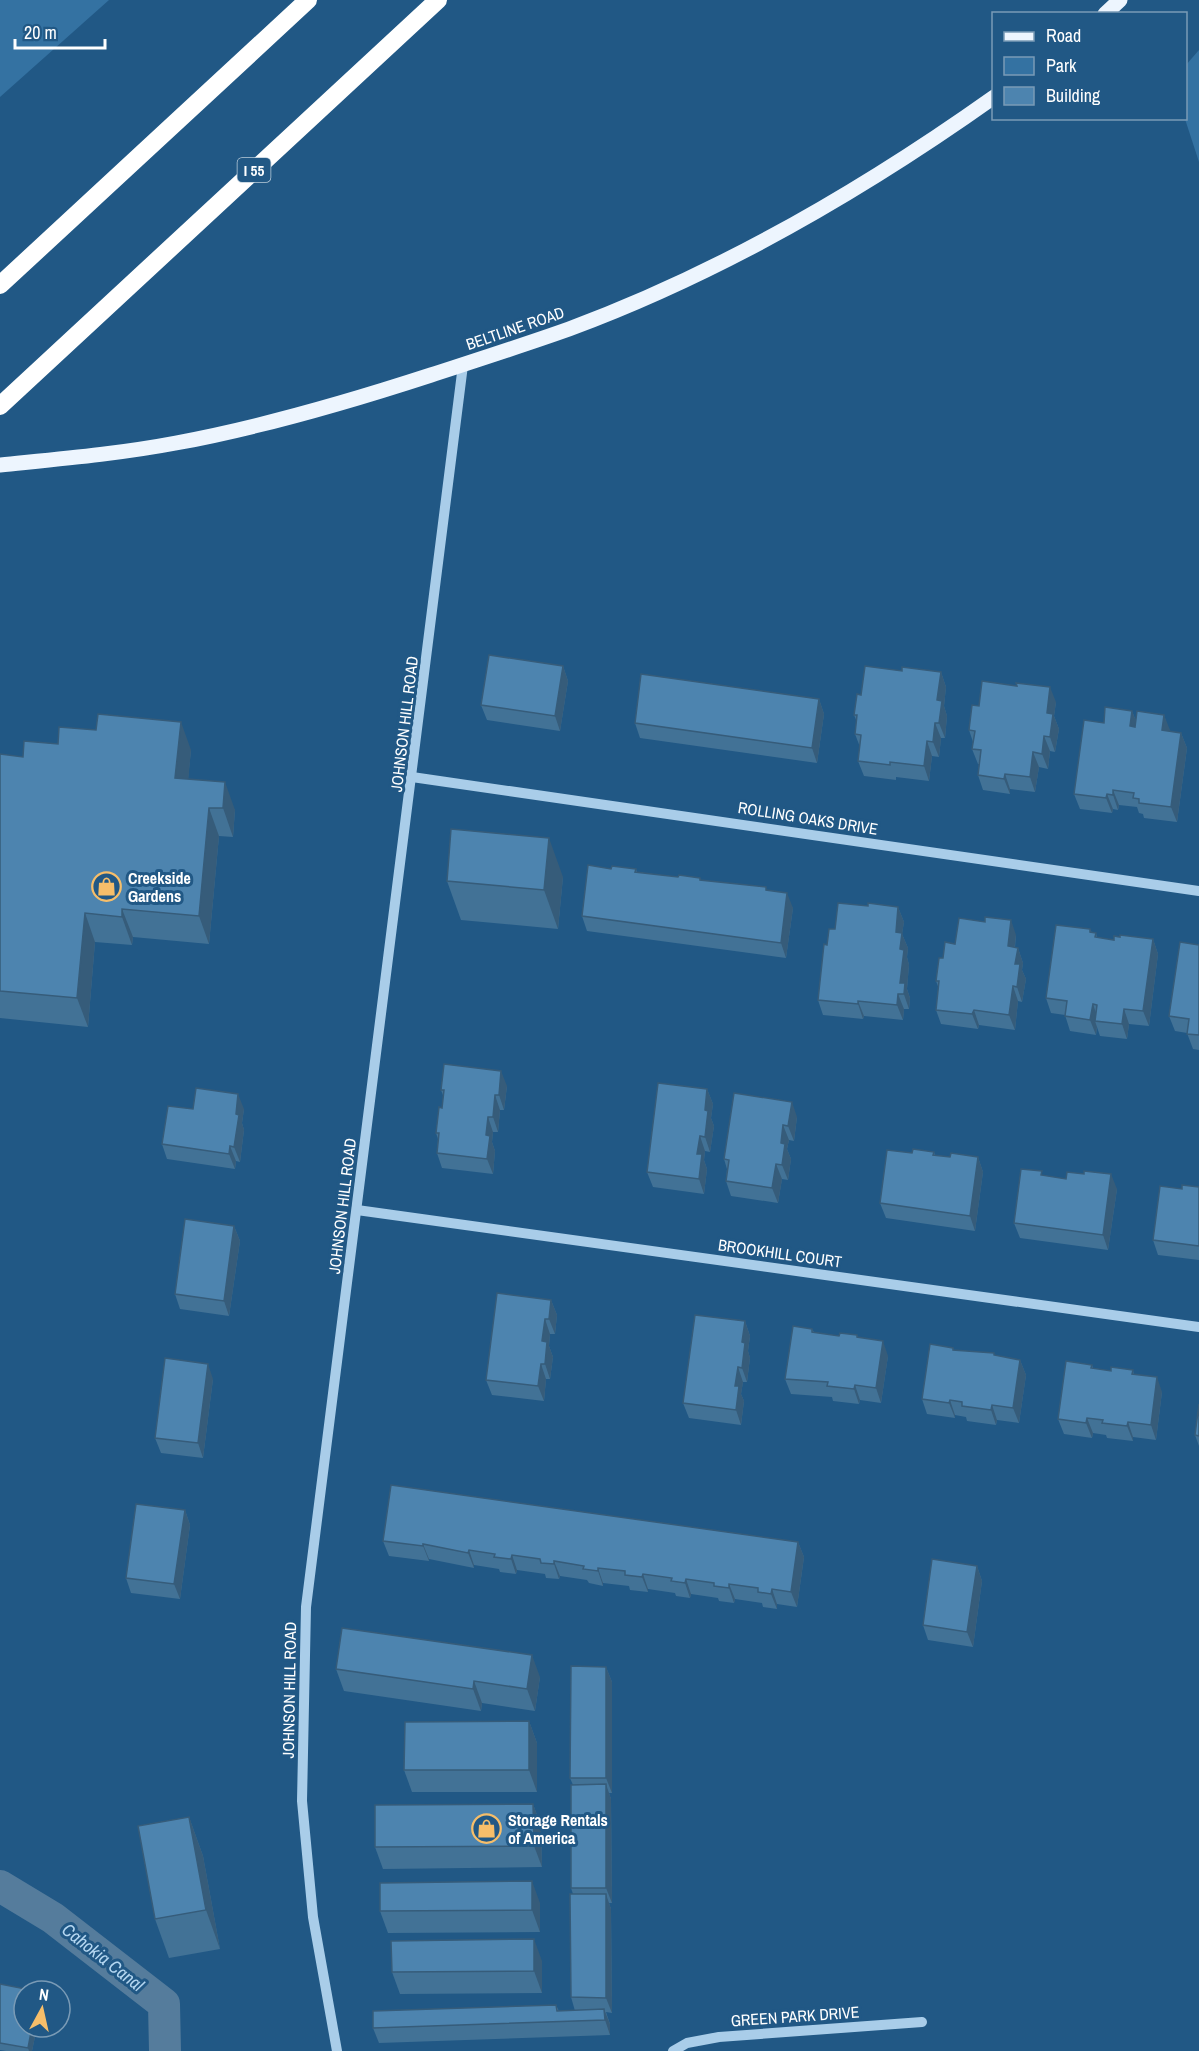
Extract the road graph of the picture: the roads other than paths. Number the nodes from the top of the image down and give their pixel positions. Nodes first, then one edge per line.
1 (308, 0) edge
2 (438, 0) edge
3 (1120, 0) edge
4 (1107, 12) edge
5 (992, 98) edge
6 (0, 285) edge
7 (464, 365) junction
8 (0, 406) edge
9 (0, 465) edge
10 (412, 777) junction
11 (1199, 891) edge
12 (357, 1210) junction
13 (1199, 1327) edge
14 (922, 2022) dead end
15 (338, 2051) edge
16 (673, 2051) edge

1 - 6 highway
2 - 8 highway, I 55
3 - 4 main road
5 - 7 main road, BELTLINE ROAD
7 - 9 main road, BELTLINE ROAD
7 - 10 street, JOHNSON HILL ROAD
10 - 11 street, ROLLING OAKS DRIVE
10 - 12 street, JOHNSON HILL ROAD
12 - 13 street, BROOKHILL COURT
12 - 15 street, JOHNSON HILL ROAD
14 - 16 street, GREEN PARK DRIVE

